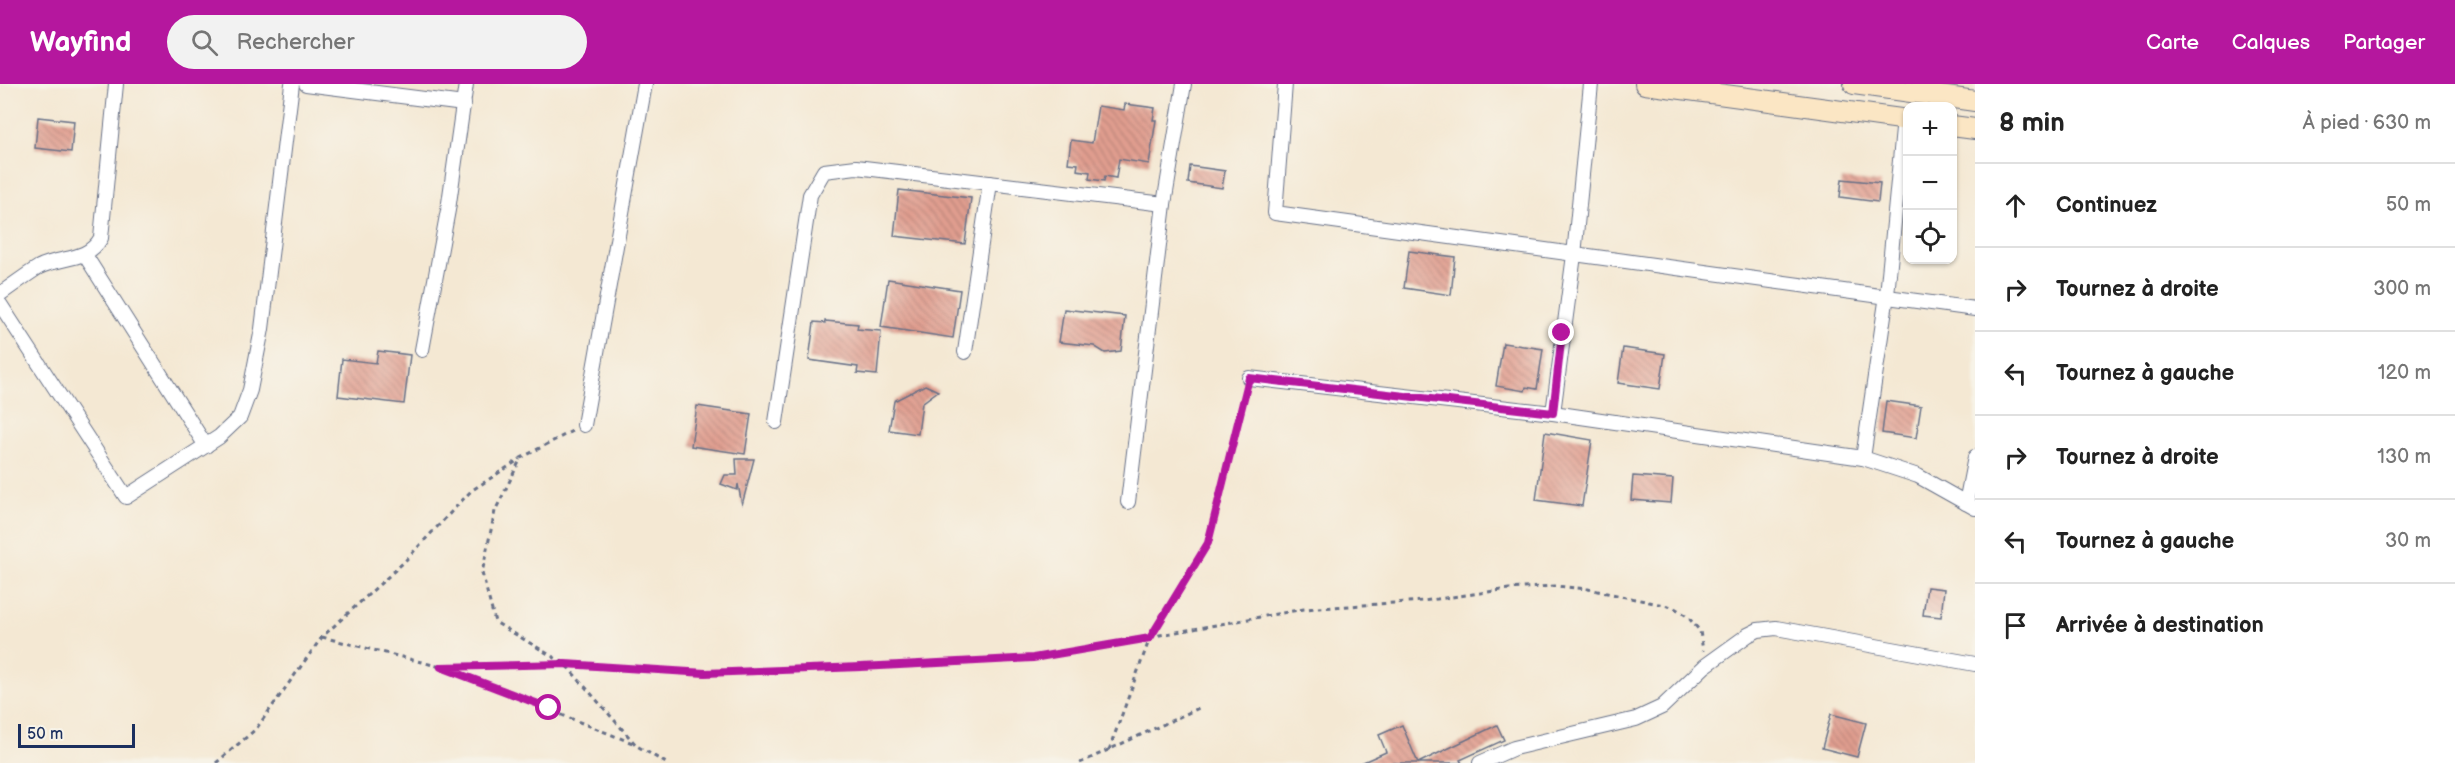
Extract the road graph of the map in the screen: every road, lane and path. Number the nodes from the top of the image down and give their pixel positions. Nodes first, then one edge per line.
1 (116, 84) edge
2 (292, 84) edge
3 (306, 84) edge
4 (466, 84) edge
5 (645, 84) edge
6 (1184, 84) edge
7 (1285, 84) edge
8 (1591, 84) edge
9 (1645, 84) edge
10 (1854, 84) edge
11 (1975, 101) edge
12 (464, 104) junction
13 (1903, 119) edge
14 (1957, 127) edge
15 (1975, 129) edge
16 (1903, 147) edge
17 (990, 183) junction
18 (1164, 204) junction
19 (85, 255) junction
20 (1574, 255) junction
21 (0, 294) edge
22 (1887, 295) junction
23 (0, 303) edge
24 (1975, 309) edge
25 (422, 350) dead end
26 (965, 352) dead end
27 (1249, 378) joint
28 (1553, 413) junction
29 (776, 422) dead end
30 (584, 424) joint
31 (206, 446) junction
32 (521, 458) junction
33 (1863, 458) junction
34 (1975, 458) edge
35 (1128, 502) dead end
36 (1970, 506) edge
37 (322, 637) junction
38 (1150, 638) junction
39 (565, 664) junction
40 (1975, 664) edge
41 (1705, 666) junction
42 (441, 667) junction
43 (1201, 707) dead end
44 (637, 746) junction
45 (1108, 750) junction
46 (216, 763) edge
47 (666, 763) edge
48 (1080, 763) edge
49 (1480, 763) edge

1 - 19 street
2 - 31 street
3 - 12 street
4 - 12 street
5 - 30 street
6 - 18 street
7 - 20 street
8 - 20 street
9 - 13 main road
10 - 11 main road
12 - 25 street
14 - 15 main road
16 - 22 street
17 - 18 street
17 - 26 street
17 - 29 street
18 - 35 street
19 - 21 street
19 - 31 street
20 - 22 street
20 - 28 street
22 - 24 street
22 - 33 street
23 - 31 street
27 - 28 street
27 - 38 path
28 - 33 street
30 - 32 path
32 - 37 path
32 - 39 path
33 - 36 street
34 - 36 street
37 - 42 path
37 - 46 path
38 - 39 path
38 - 41 path
38 - 45 path
39 - 42 path
39 - 44 path
40 - 41 street
41 - 49 street
42 - 44 path
43 - 45 path
44 - 47 path
45 - 48 path

